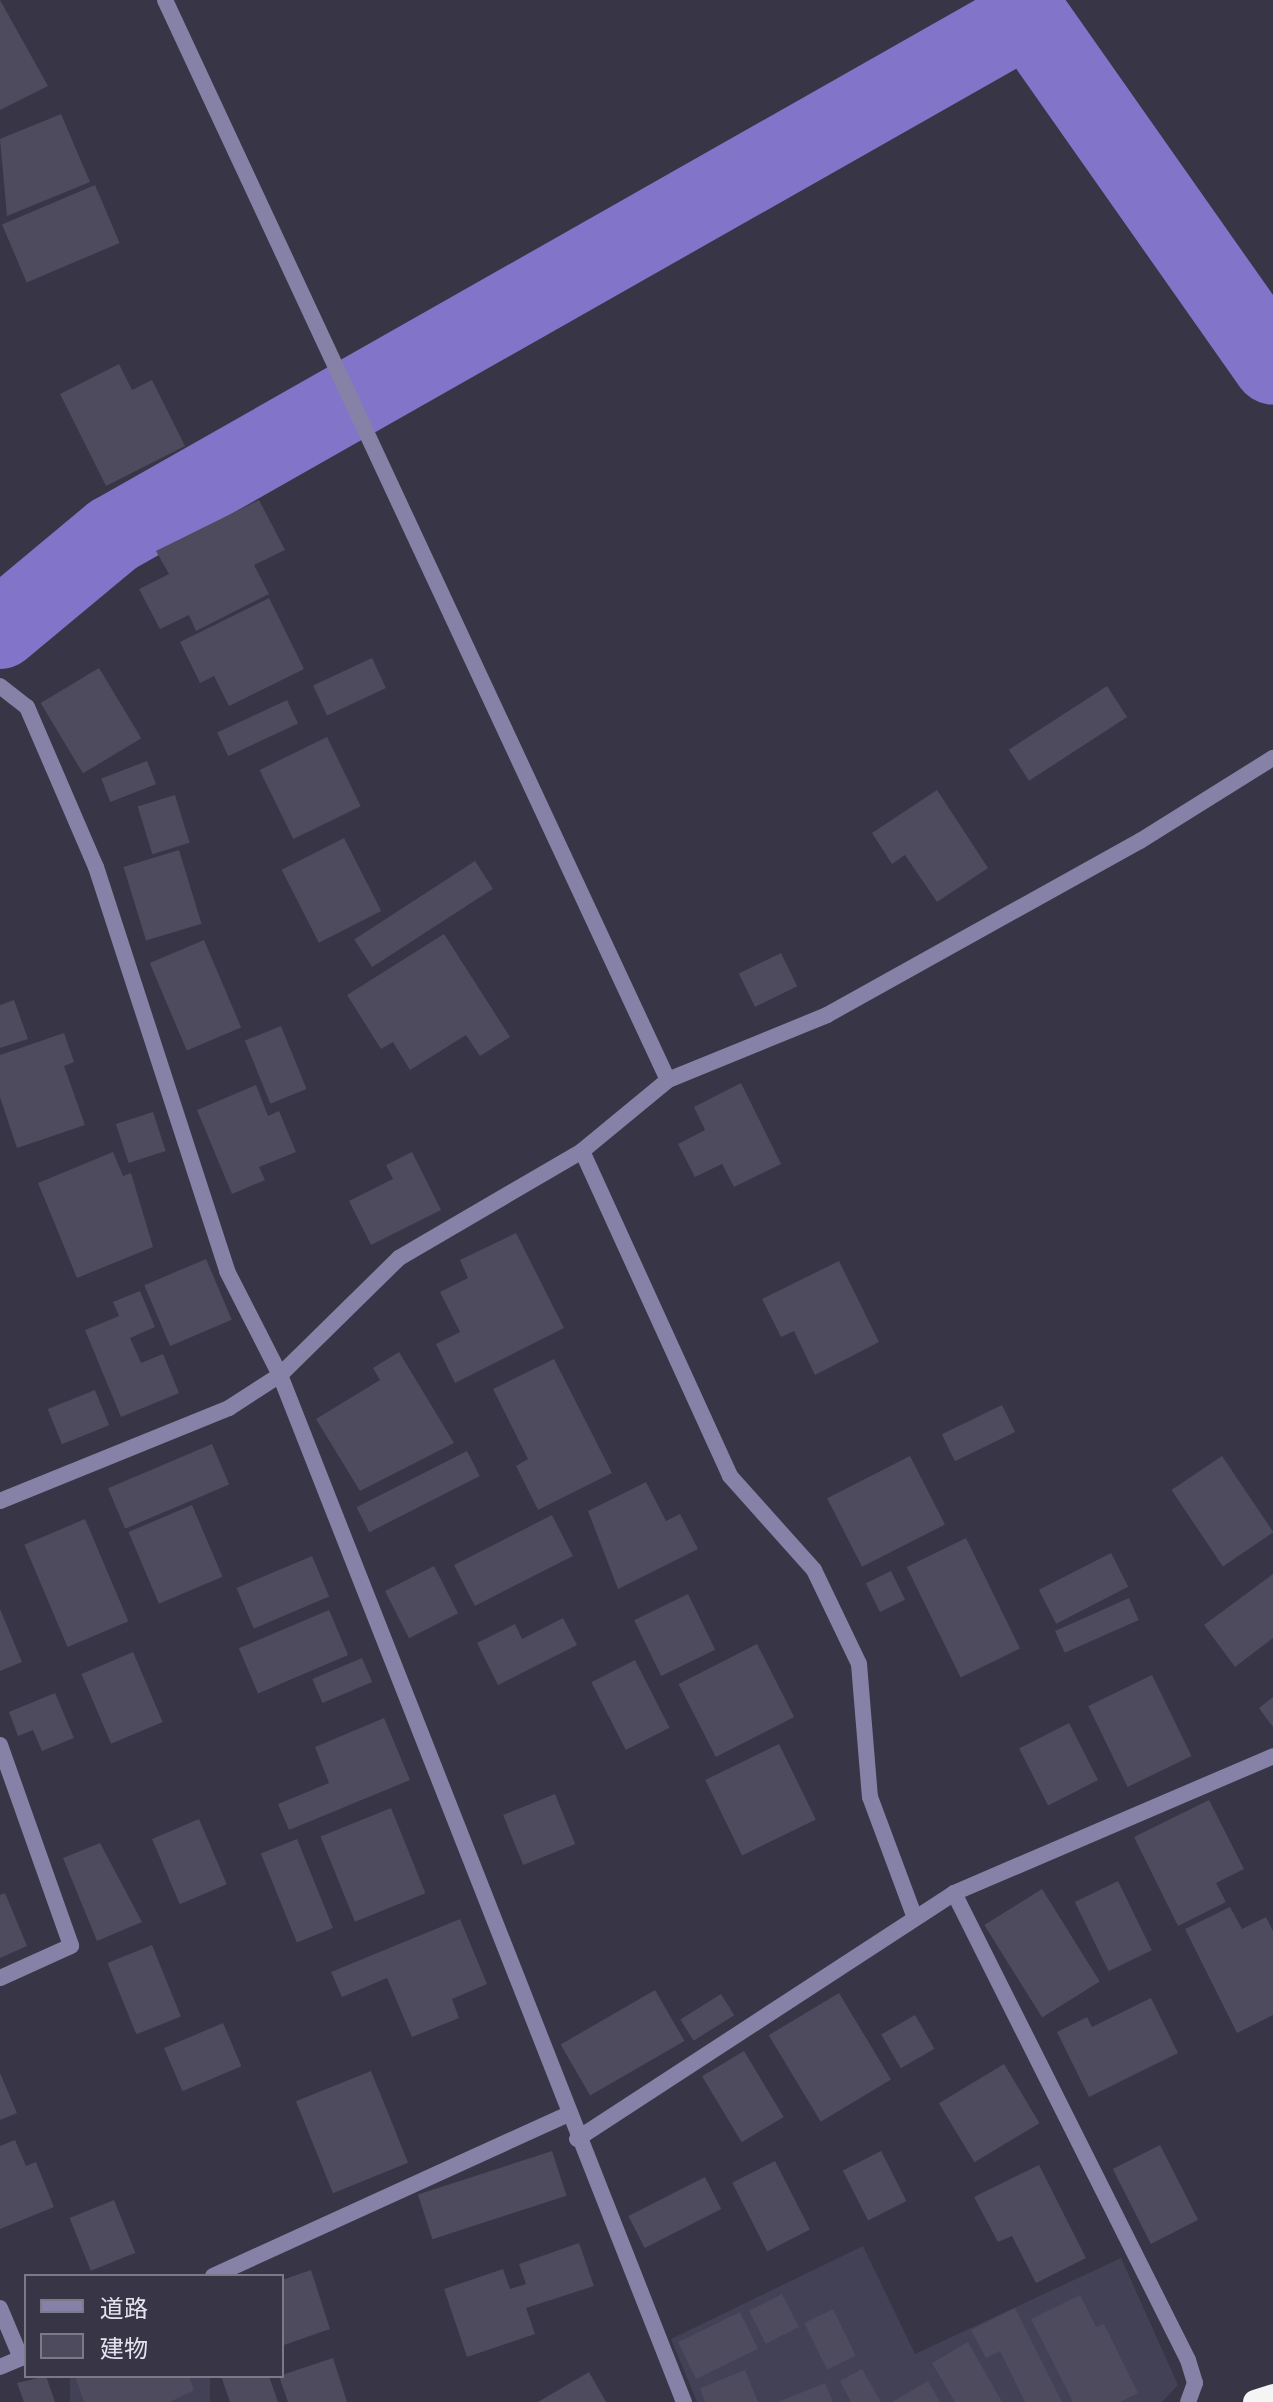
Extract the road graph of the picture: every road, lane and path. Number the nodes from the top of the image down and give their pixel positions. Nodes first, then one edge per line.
1 (165, 0) edge
2 (0, 686) edge
3 (1273, 758) edge
4 (668, 1080) junction
5 (582, 1151) junction
6 (280, 1375) junction
7 (0, 1501) edge
8 (0, 1745) edge
9 (1273, 1756) edge
10 (954, 1893) junction
11 (915, 1918) junction
12 (0, 1978) edge
13 (567, 2115) junction
14 (577, 2139) junction
15 (217, 2274) edge
16 (0, 2308) edge
17 (24, 2357) edge
18 (0, 2367) edge
19 (1273, 2396) edge
20 (684, 2402) edge
21 (1188, 2402) edge
22 (1255, 2402) edge

1 - 4 street
2 - 6 street
3 - 4 street
4 - 5 street
5 - 6 street
5 - 11 street
6 - 7 street
6 - 13 street
8 - 12 street
9 - 10 street
10 - 11 street
10 - 21 street
11 - 14 street
13 - 14 street
13 - 15 street
14 - 20 street
16 - 17 street
17 - 18 street
19 - 22 highway

